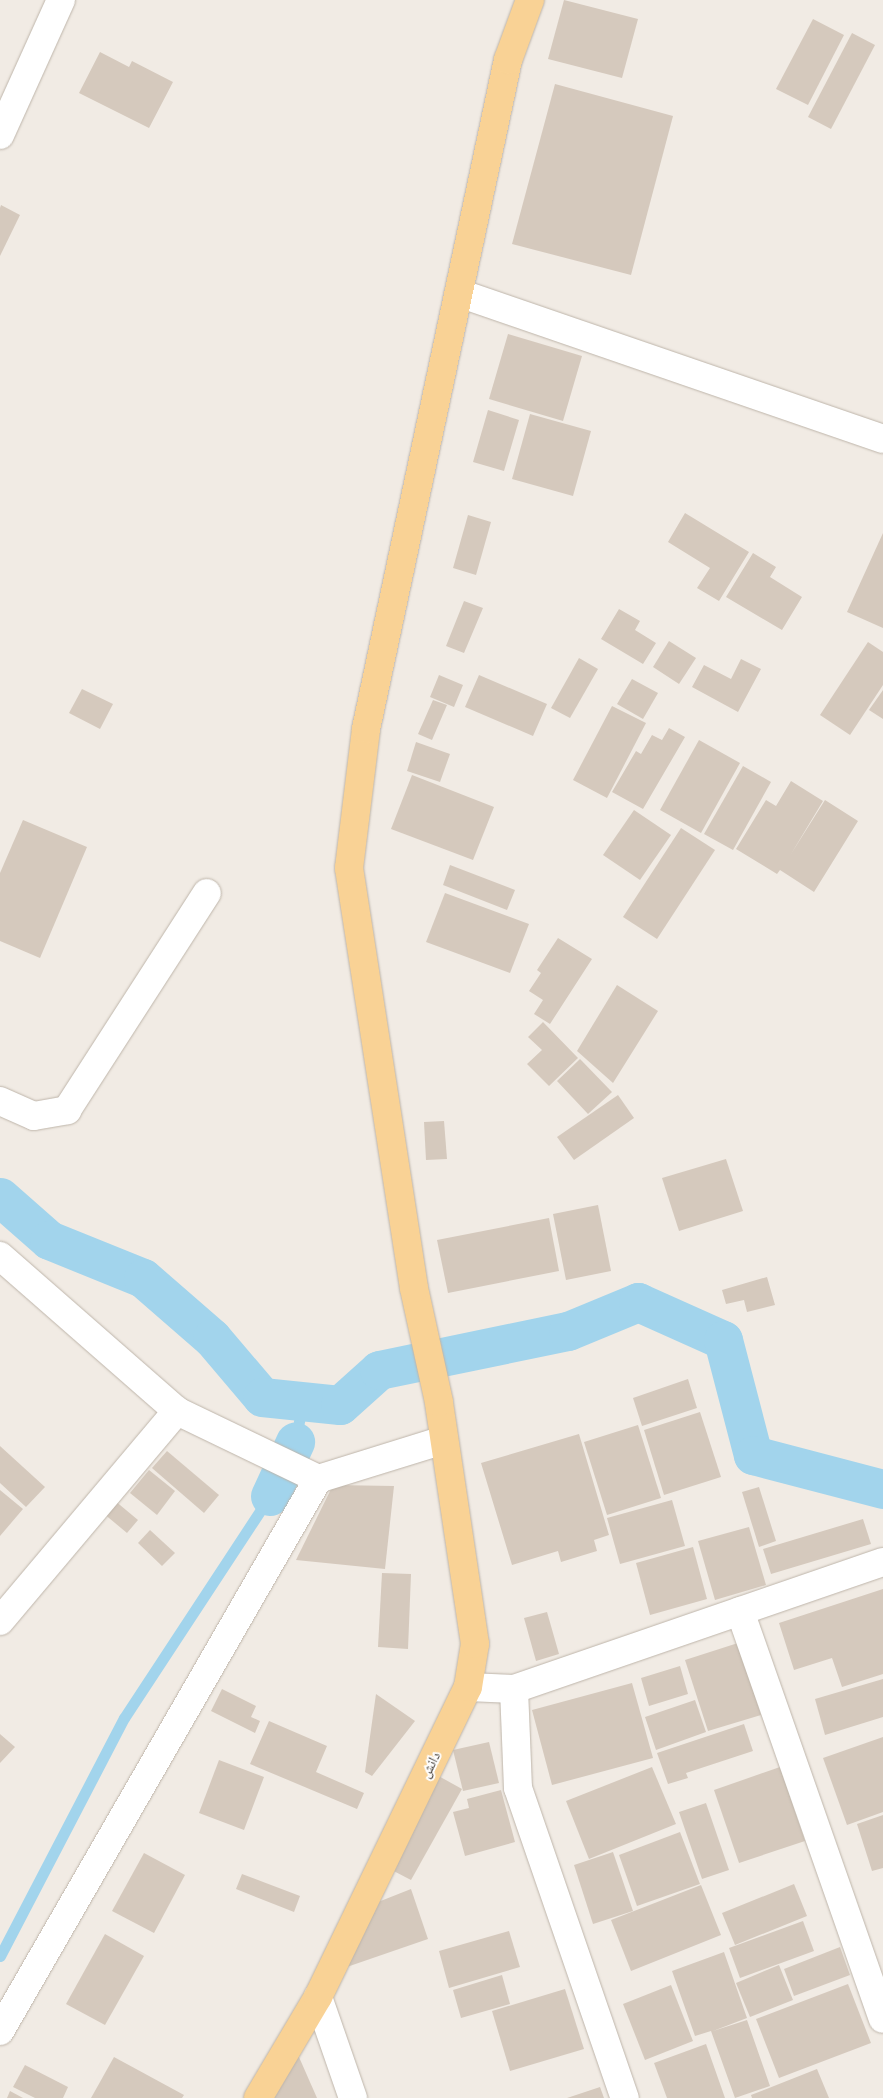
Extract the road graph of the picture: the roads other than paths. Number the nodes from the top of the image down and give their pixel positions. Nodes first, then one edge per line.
1 (61, 0) edge
2 (530, 0) edge
3 (0, 135) edge
4 (459, 293) junction
5 (883, 439) edge
6 (207, 893) dead end
7 (0, 1101) edge
8 (0, 1256) edge
9 (177, 1411) junction
10 (444, 1440) junction
11 (318, 1479) junction
12 (883, 1562) edge
13 (740, 1611) junction
14 (0, 1621) edge
15 (468, 1687) junction
16 (514, 1689) junction
17 (318, 1997) junction
18 (883, 2019) edge
19 (0, 2031) edge
20 (258, 2098) edge
21 (353, 2098) edge
22 (625, 2098) edge

1 - 3 street
2 - 4 main road, دانش
4 - 5 street
4 - 10 main road, دانش
6 - 7 street
8 - 9 street
9 - 11 street
9 - 14 street
10 - 11 street
10 - 15 main road, دانش
11 - 19 street
12 - 13 street
13 - 16 street
13 - 18 street
15 - 16 street
15 - 17 main road, دانش
16 - 22 street
17 - 20 main road, دانش
17 - 21 street

